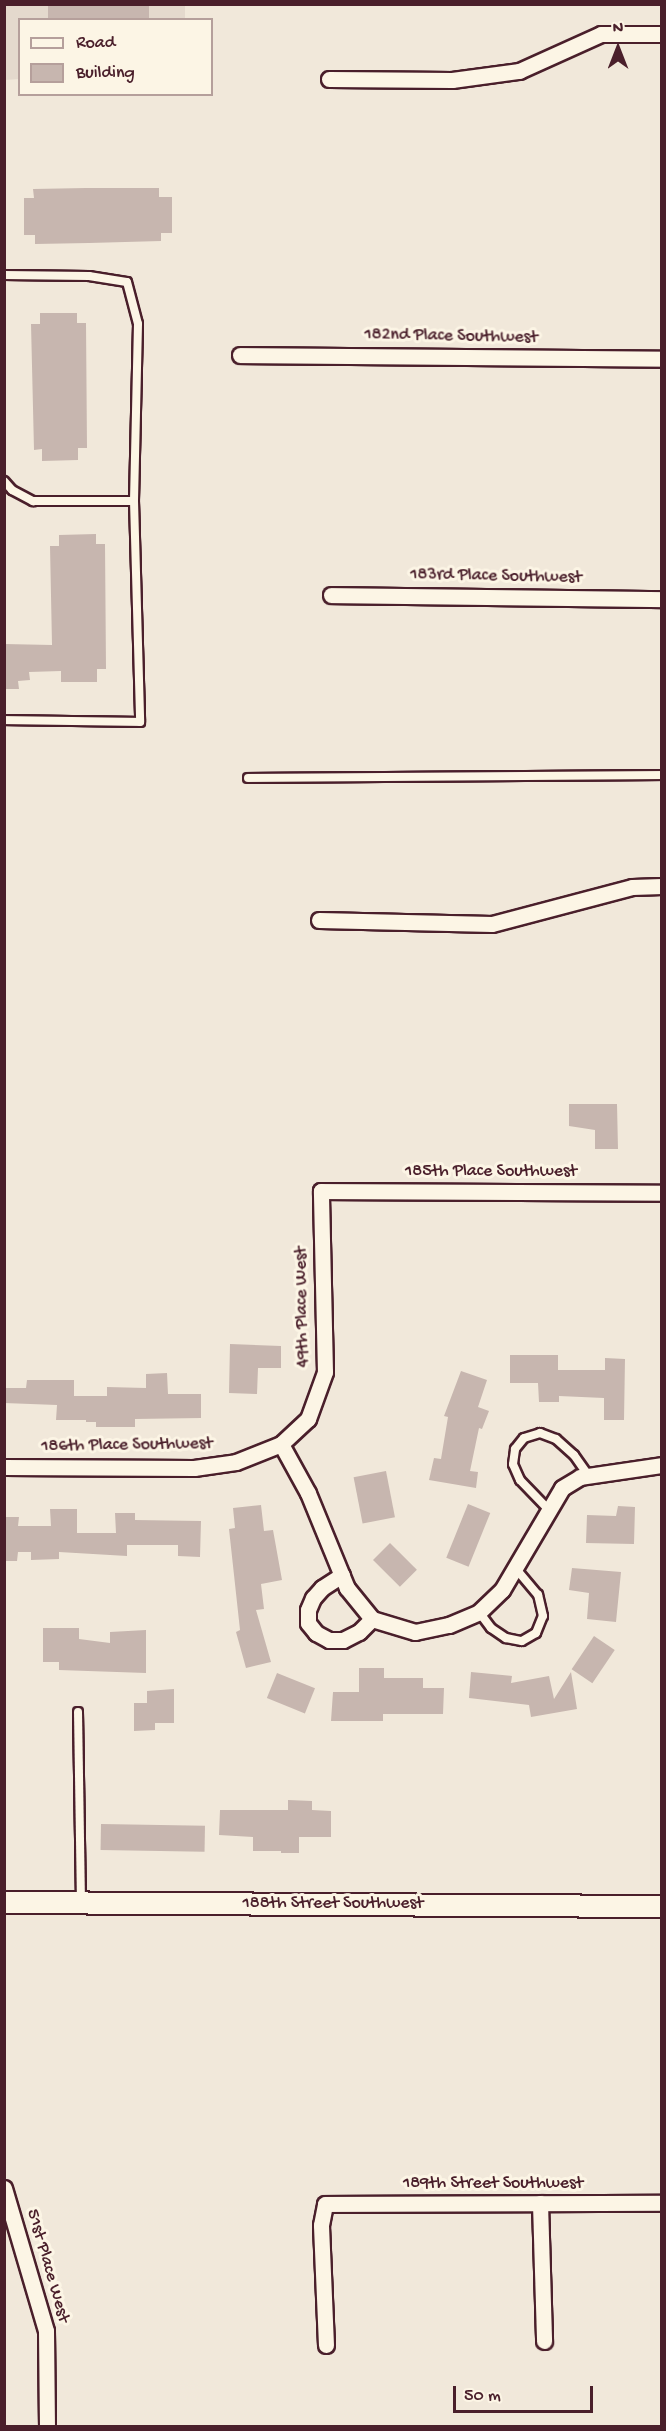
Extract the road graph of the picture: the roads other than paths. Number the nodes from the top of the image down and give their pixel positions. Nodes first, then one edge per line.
1 (662, 34) edge
2 (329, 79) dead end
3 (4, 275) edge
4 (240, 355) dead end
5 (662, 359) edge
6 (4, 481) edge
7 (134, 501) junction
8 (331, 595) dead end
9 (662, 599) edge
10 (4, 720) edge
11 (662, 775) edge
12 (248, 778) dead end
13 (662, 886) edge
14 (319, 920) dead end
15 (321, 1191) joint
16 (662, 1193) edge
17 (281, 1444) junction
18 (662, 1465) edge
19 (4, 1467) edge
20 (588, 1475) junction
21 (548, 1509) junction
22 (516, 1569) junction
23 (342, 1575) junction
24 (479, 1612) junction
25 (372, 1619) junction
26 (78, 1712) dead end
27 (4, 1902) edge
28 (81, 1902) junction
29 (662, 1906) edge
30 (4, 2188) edge
31 (540, 2203) junction
32 (662, 2203) edge
33 (544, 2341) dead end
34 (326, 2345) dead end
35 (47, 2427) edge

1 - 2 street
3 - 7 lane
4 - 5 street, 182nd Place Southwest
6 - 7 lane
7 - 10 lane
8 - 9 street, 183rd Place Southwest
11 - 12 lane
13 - 14 street
15 - 16 street, 185th Place Southwest
15 - 17 street, 49th Place West
17 - 19 street, 186th Place Southwest
17 - 23 street
18 - 20 street
20 - 21 street
20 - 21 lane
21 - 22 street
22 - 24 street
22 - 24 lane
23 - 25 street
23 - 25 street
24 - 25 street
26 - 28 lane
27 - 28 street, 188th Street Southwest
28 - 29 street, 188th Street Southwest
30 - 35 street, 51st Place West
31 - 32 street, 189th Street Southwest
31 - 33 street
31 - 34 street, 189th Street Southwest

